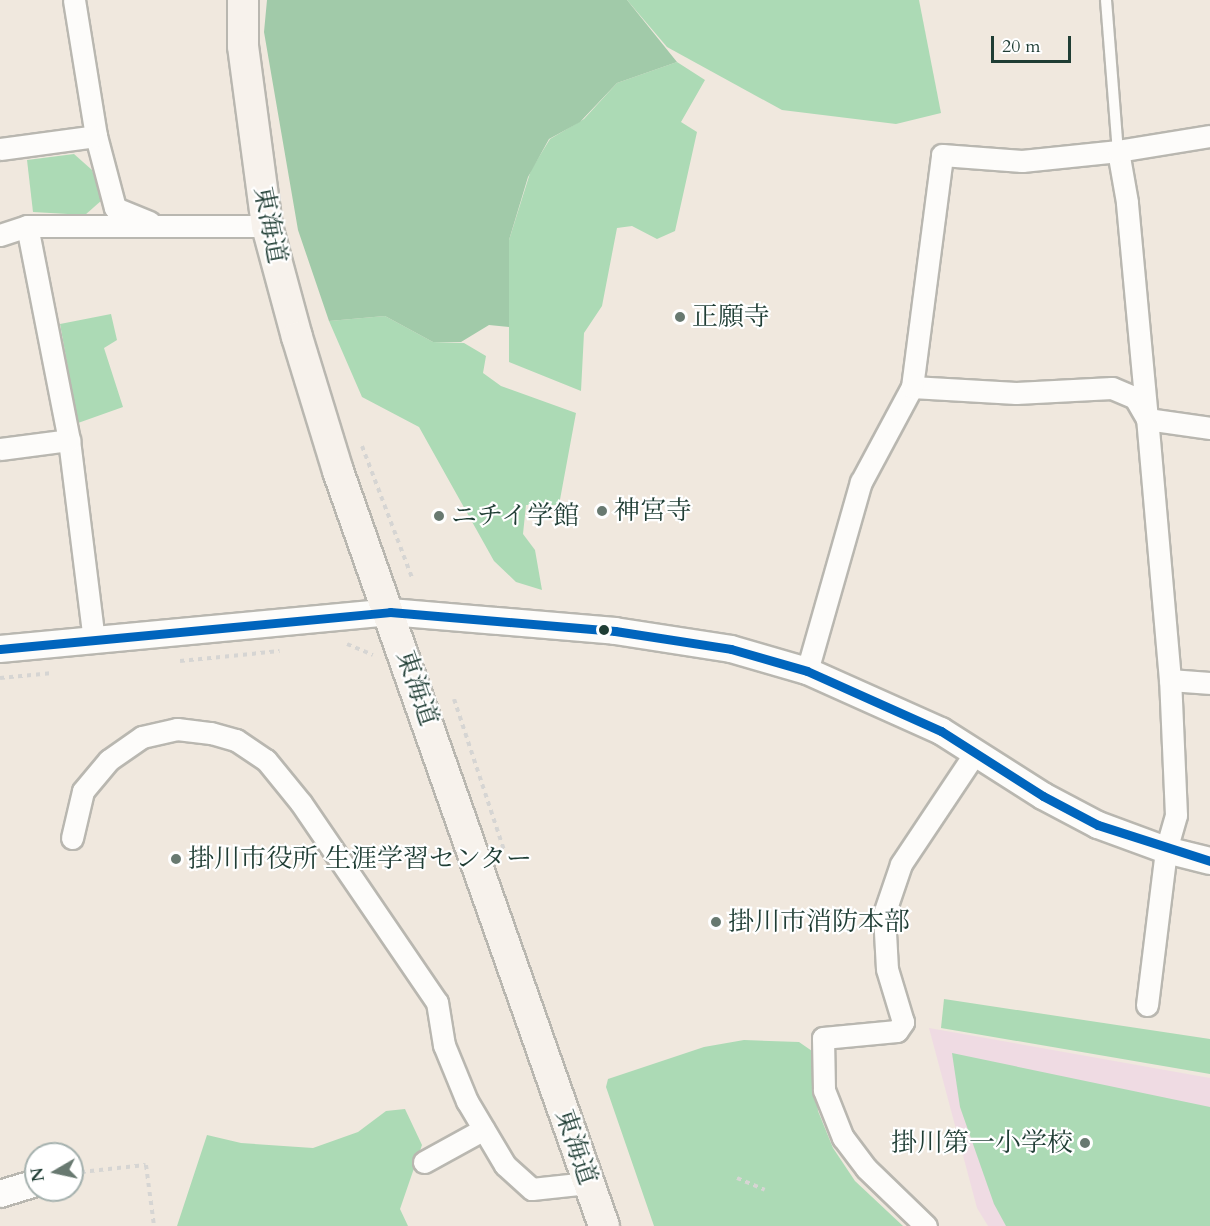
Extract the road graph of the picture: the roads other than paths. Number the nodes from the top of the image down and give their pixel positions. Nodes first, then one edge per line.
1 (74, 0) edge
2 (243, 0) edge
3 (1106, 0) edge
4 (96, 136) junction
5 (1210, 136) edge
6 (0, 149) edge
7 (1118, 151) junction
8 (27, 226) junction
9 (158, 226) junction
10 (267, 226) junction
11 (0, 235) edge
12 (912, 387) junction
13 (1147, 418) junction
14 (1210, 428) edge
15 (69, 440) junction
16 (0, 450) edge
17 (390, 612) junction
18 (94, 640) junction
19 (0, 649) edge
20 (807, 671) junction
21 (1170, 680) junction
22 (1210, 683) edge
23 (975, 753) junction
24 (72, 838) dead end
25 (1166, 850) junction
26 (1210, 861) edge
27 (1147, 1005) dead end
28 (484, 1129) junction
29 (423, 1161) dead end
30 (588, 1183) junction
31 (24, 1187) edge
32 (0, 1194) edge
33 (604, 1226) edge
34 (926, 1226) edge

1 - 4 street
2 - 10 main road, 東海道
3 - 7 lane
4 - 6 street
4 - 9 street
5 - 7 street
7 - 12 street
7 - 13 street
8 - 9 street
8 - 11 street
8 - 15 street
9 - 10 street
10 - 17 main road, 東海道
12 - 13 street
12 - 20 street
13 - 14 street
13 - 21 street
15 - 16 street
15 - 18 street
17 - 18 street
17 - 20 street
17 - 30 main road, 東海道
18 - 19 street
20 - 23 street
21 - 22 street
21 - 25 street
23 - 25 street
23 - 34 street
24 - 28 street
25 - 26 street
25 - 27 street
28 - 29 street
28 - 30 street
30 - 33 main road, 東海道
31 - 32 street

